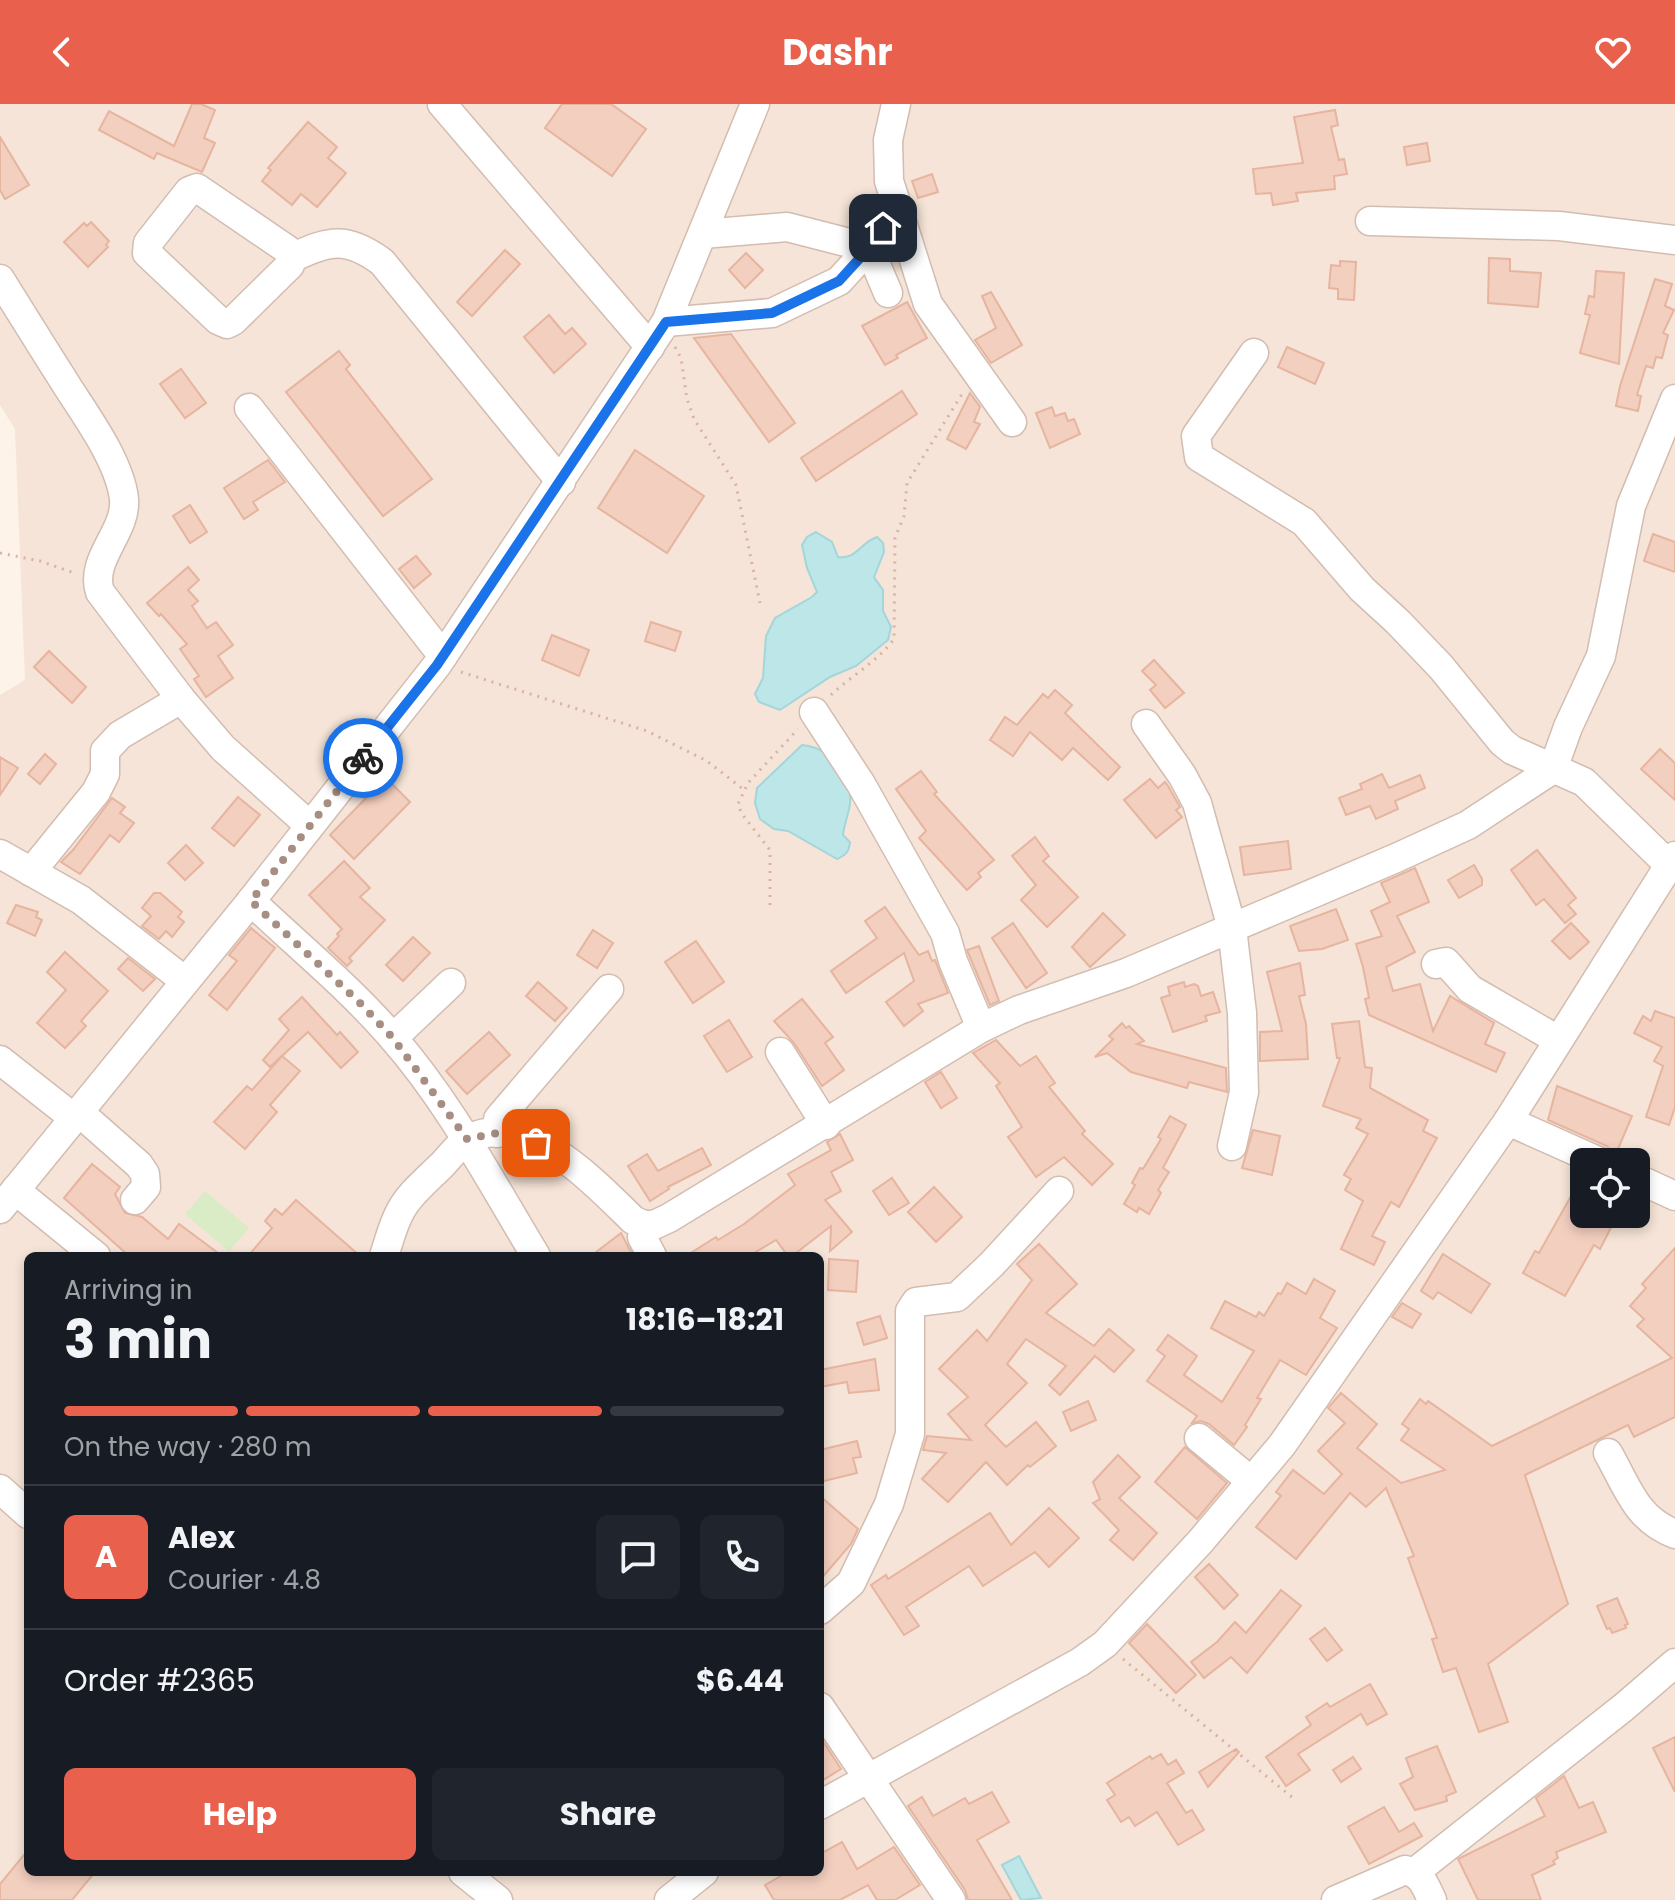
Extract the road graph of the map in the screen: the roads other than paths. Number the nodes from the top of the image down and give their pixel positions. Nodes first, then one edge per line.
1 (442, 104) edge
2 (755, 104) edge
3 (896, 104) edge
4 (897, 208) junction
5 (1370, 221) dead end
6 (703, 234) junction
7 (1675, 240) edge
8 (869, 248) junction
9 (292, 258) junction
10 (0, 279) edge
11 (888, 293) dead end
12 (660, 332) junction
13 (1254, 353) dead end
14 (1675, 399) edge
15 (249, 408) dead end
16 (1012, 422) dead end
17 (561, 482) junction
18 (440, 660) junction
19 (181, 699) junction
20 (814, 712) road end
21 (1146, 724) dead end
22 (1553, 769) junction
23 (309, 825) junction
24 (0, 854) edge
25 (1672, 860) edge
26 (31, 872) junction
27 (251, 901) junction
28 (1232, 928) junction
29 (1436, 964) dead end
30 (185, 981) junction
31 (451, 983) dead end
32 (609, 989) dead end
33 (981, 1028) junction
34 (393, 1038) junction
35 (1558, 1040) junction
36 (780, 1052) dead end
37 (0, 1060) edge
38 (77, 1116) junction
39 (1508, 1121) junction
40 (826, 1125) junction
41 (497, 1133) junction
42 (467, 1139) junction
43 (1232, 1146) dead end
44 (1570, 1149) edge
45 (1650, 1184) edge
46 (1059, 1191) dead end
47 (1675, 1196) edge
48 (7, 1199) edge
49 (135, 1200) dead end
50 (644, 1225) junction
51 (90, 1252) edge
52 (385, 1252) edge
53 (534, 1252) edge
54 (650, 1252) edge
55 (1199, 1438) dead end
56 (1608, 1453) dead end
57 (1251, 1481) junction
58 (0, 1489) edge
59 (24, 1510) edge
60 (1675, 1534) edge
61 (824, 1607) edge
62 (1675, 1663) edge
63 (824, 1713) edge
64 (867, 1780) junction
65 (824, 1803) edge
66 (1415, 1872) junction
67 (468, 1876) edge
68 (699, 1876) edge
69 (498, 1900) edge
70 (669, 1900) edge
71 (951, 1900) edge
72 (1336, 1900) edge
73 (1432, 1900) edge

1 - 12 street
2 - 6 street
3 - 4 street
4 - 8 street
4 - 16 street
5 - 7 street
6 - 8 street
6 - 12 street
8 - 11 street
8 - 12 street
9 - 9 street
9 - 17 street
10 - 19 street
12 - 17 street
13 - 22 street
14 - 22 street
15 - 18 street
17 - 18 street
18 - 23 street
19 - 23 street
19 - 26 street
20 - 33 street
21 - 28 street
22 - 25 street
22 - 28 street
23 - 27 street
24 - 26 street
25 - 35 street
26 - 30 street
27 - 30 street
27 - 34 street
28 - 33 street
28 - 43 street
29 - 35 street
30 - 38 street
31 - 34 street
32 - 41 street
33 - 40 street
34 - 42 street
35 - 39 street
36 - 40 street
37 - 38 street
38 - 48 street
38 - 49 street
39 - 44 street
39 - 57 street
40 - 50 street
41 - 42 street
41 - 50 street
42 - 52 street
42 - 53 street
45 - 47 street
46 - 61 street
48 - 51 street
50 - 54 street
55 - 57 street
56 - 60 street
57 - 64 street
58 - 59 street
62 - 66 street
63 - 64 street
64 - 65 street
64 - 71 street
66 - 72 street
66 - 73 street
67 - 69 street
68 - 70 street

